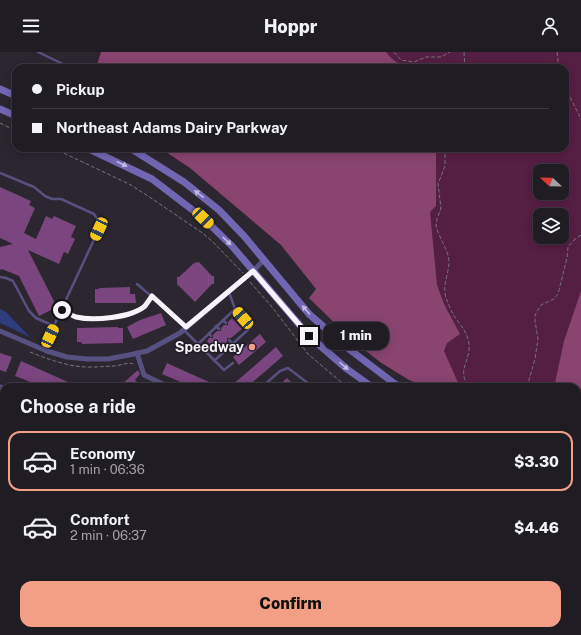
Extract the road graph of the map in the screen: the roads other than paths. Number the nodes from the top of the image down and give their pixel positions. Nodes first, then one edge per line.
1 (38, 52) edge
2 (63, 64) edge
3 (0, 89) edge
4 (12, 94) edge
5 (0, 109) edge
6 (12, 114) edge
7 (95, 152) edge
8 (136, 152) edge
9 (0, 173) edge
10 (264, 260) junction
11 (253, 271) junction
12 (0, 277) edge
13 (137, 284) dead end
14 (229, 291) junction
15 (152, 296) junction
16 (235, 309) junction
17 (62, 310) junction
18 (223, 320) junction
19 (226, 323) dead end
20 (54, 326) junction
21 (216, 326) junction
22 (185, 328) junction
23 (219, 329) dead end
24 (0, 331) edge
25 (208, 333) junction
26 (236, 334) dead end
27 (211, 336) dead end
28 (239, 338) junction
29 (229, 340) dead end
30 (198, 344) junction
31 (233, 344) junction
32 (221, 347) dead end
33 (43, 350) junction
34 (225, 351) junction
35 (137, 353) junction
36 (214, 361) junction
37 (233, 363) dead end
38 (161, 383) edge
39 (266, 383) edge
40 (308, 383) edge
41 (366, 383) edge
42 (394, 383) edge

1 - 2 lane
3 - 4 main road
5 - 6 main road
7 -> 11 main road
10 -> 8 main road
9 - 17 lane
10 - 11 street
42 -> 10 main road
11 - 14 street
11 -> 41 main road
12 - 20 lane
13 - 15 lane
14 - 16 lane
14 - 22 street
15 - 17 lane
15 - 22 lane
16 - 18 lane
16 - 28 lane
17 - 20 lane
18 - 19 lane
18 - 21 lane
20 - 33 lane
21 - 23 lane
21 - 25 lane
22 - 30 lane
22 - 35 street
24 - 33 street
25 - 27 lane
25 - 30 lane
26 - 28 lane
28 - 31 lane
29 - 31 lane
30 - 36 lane
31 - 34 lane
32 - 34 lane
33 - 35 street
34 - 36 lane
35 - 38 street
36 - 37 lane
39 - 40 lane

